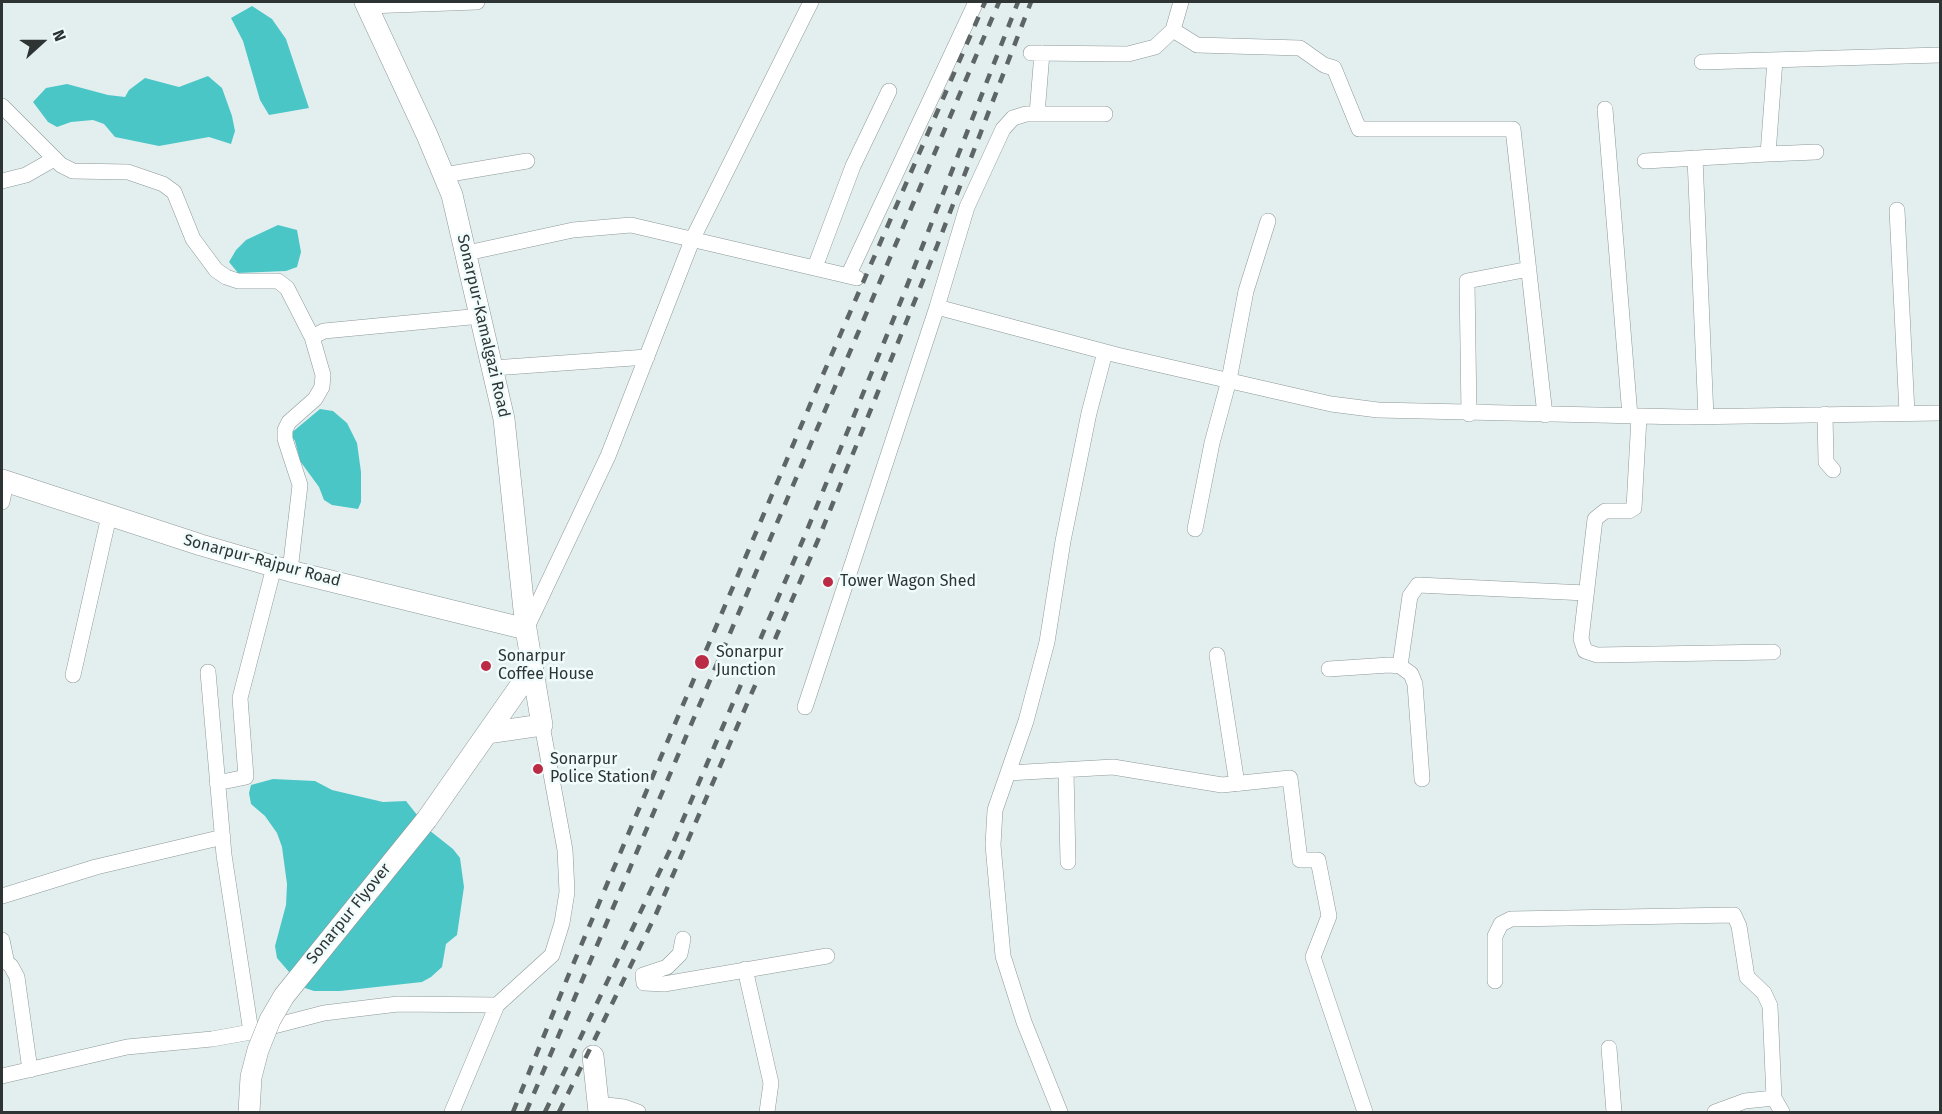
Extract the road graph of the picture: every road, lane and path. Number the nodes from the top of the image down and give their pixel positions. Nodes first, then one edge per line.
1 (477, 2) edge
2 (811, 2) edge
3 (975, 2) edge
4 (1181, 2) edge
5 (366, 4) edge
6 (1173, 30) junction
7 (1941, 56) edge
8 (1775, 60) junction
9 (1702, 62) dead end
10 (889, 91) dead end
11 (2, 106) edge
12 (1605, 109) dead end
13 (1037, 114) junction
14 (1105, 114) dead end
15 (1816, 152) dead end
16 (1768, 154) junction
17 (1695, 158) junction
18 (54, 159) junction
19 (527, 161) dead end
20 (1645, 161) dead end
21 (444, 175) junction
22 (2, 181) edge
23 (1897, 210) dead end
24 (1268, 221) dead end
25 (693, 238) junction
26 (467, 253) junction
27 (815, 267) junction
28 (1529, 269) junction
29 (937, 307) junction
30 (481, 316) junction
31 (312, 337) junction
32 (1106, 352) junction
33 (646, 357) junction
34 (493, 368) junction
35 (1229, 380) junction
36 (1941, 412) edge
37 (1907, 413) junction
38 (1469, 414) junction
39 (1825, 414) junction
40 (1545, 415) junction
41 (1634, 416) junction
42 (1706, 417) junction
43 (1833, 470) dead end
44 (3, 488) edge
45 (109, 516) junction
46 (1195, 530) dead end
47 (282, 569) junction
48 (1586, 593) junction
49 (526, 629) junction
50 (1773, 652) dead end
51 (1217, 655) dead end
52 (1400, 666) junction
53 (532, 669) junction
54 (1329, 669) dead end
55 (208, 672) dead end
56 (73, 675) dead end
57 (805, 707) dead end
58 (542, 725) junction
59 (487, 733) junction
60 (1066, 770) junction
61 (1008, 773) junction
62 (1422, 779) dead end
63 (217, 783) junction
64 (1237, 784) junction
65 (223, 837) junction
66 (1068, 862) dead end
67 (2, 897) edge
68 (683, 939) dead end
69 (2, 940) edge
70 (826, 956) dead end
71 (4, 958) edge
72 (745, 969) junction
73 (1495, 981) dead end
74 (497, 1005) junction
75 (251, 1032) junction
76 (1609, 1048) dead end
77 (593, 1056) dead end
78 (30, 1070) junction
79 (2, 1076) edge
80 (1774, 1098) junction
81 (599, 1108) edge
82 (249, 1113) edge
83 (452, 1113) edge
84 (638, 1113) edge
85 (767, 1113) edge
86 (1060, 1113) edge
87 (1365, 1113) edge
88 (1614, 1113) edge
89 (1715, 1113) edge
90 (1782, 1113) edge

1 - 5 street
2 - 25 street
3 - 27 street
4 - 6 street
5 - 21 main road, Sonarpur-Kamalgazi Road
6 - 13 street
6 - 28 street
7 - 8 street
8 - 9 street
8 - 16 street
10 - 27 street
11 - 18 street
12 - 41 street
13 - 14 street
13 - 29 street
15 - 16 street
16 - 17 street
17 - 20 street
17 - 42 street
18 - 22 street
18 - 31 street
19 - 21 street
21 - 26 main road, Sonarpur-Kamalgazi Road
23 - 37 street
24 - 35 street
25 - 26 street
25 - 27 street
25 - 33 street
26 - 30 main road, Sonarpur-Kamalgazi Road
28 - 38 street
28 - 40 street
29 - 32 street
29 - 57 street
30 - 31 street
30 - 34 main road, Sonarpur-Kamalgazi Road
31 - 47 street
32 - 35 street
32 - 61 street
33 - 34 street
33 - 49 street
34 - 49 main road, Sonarpur-Kamalgazi Road
35 - 38 street
35 - 46 street
36 - 37 street
37 - 39 street
38 - 40 street
39 - 42 street
39 - 43 street
40 - 41 street
41 - 42 street
41 - 48 street
44 - 45 main road, Sonarpur-Rajpur Road
45 - 47 main road, Sonarpur-Rajpur Road
45 - 56 street
47 - 49 main road, Sonarpur-Rajpur Road
47 - 63 street
48 - 50 street
48 - 52 street
49 - 53 main road, Sonarpur-Kamalgazi Road
51 - 64 street
52 - 54 street
52 - 62 street
53 - 58 main road
53 - 59 main road, Sonarpur Flyover
55 - 63 street
58 - 59 main road
58 - 74 street
59 - 82 main road, Sonarpur Flyover, bridge
60 - 61 street
60 - 64 street
60 - 66 street
61 - 86 street
63 - 65 street
64 - 87 street
65 - 67 street
65 - 75 street
68 - 72 street
69 - 71 street
70 - 72 street
71 - 78 street
72 - 85 street
73 - 80 street
74 - 75 street
74 - 83 street
75 - 78 street
76 - 88 street
77 - 81 main road
78 - 79 street
80 - 89 street
80 - 90 street
81 - 84 street

